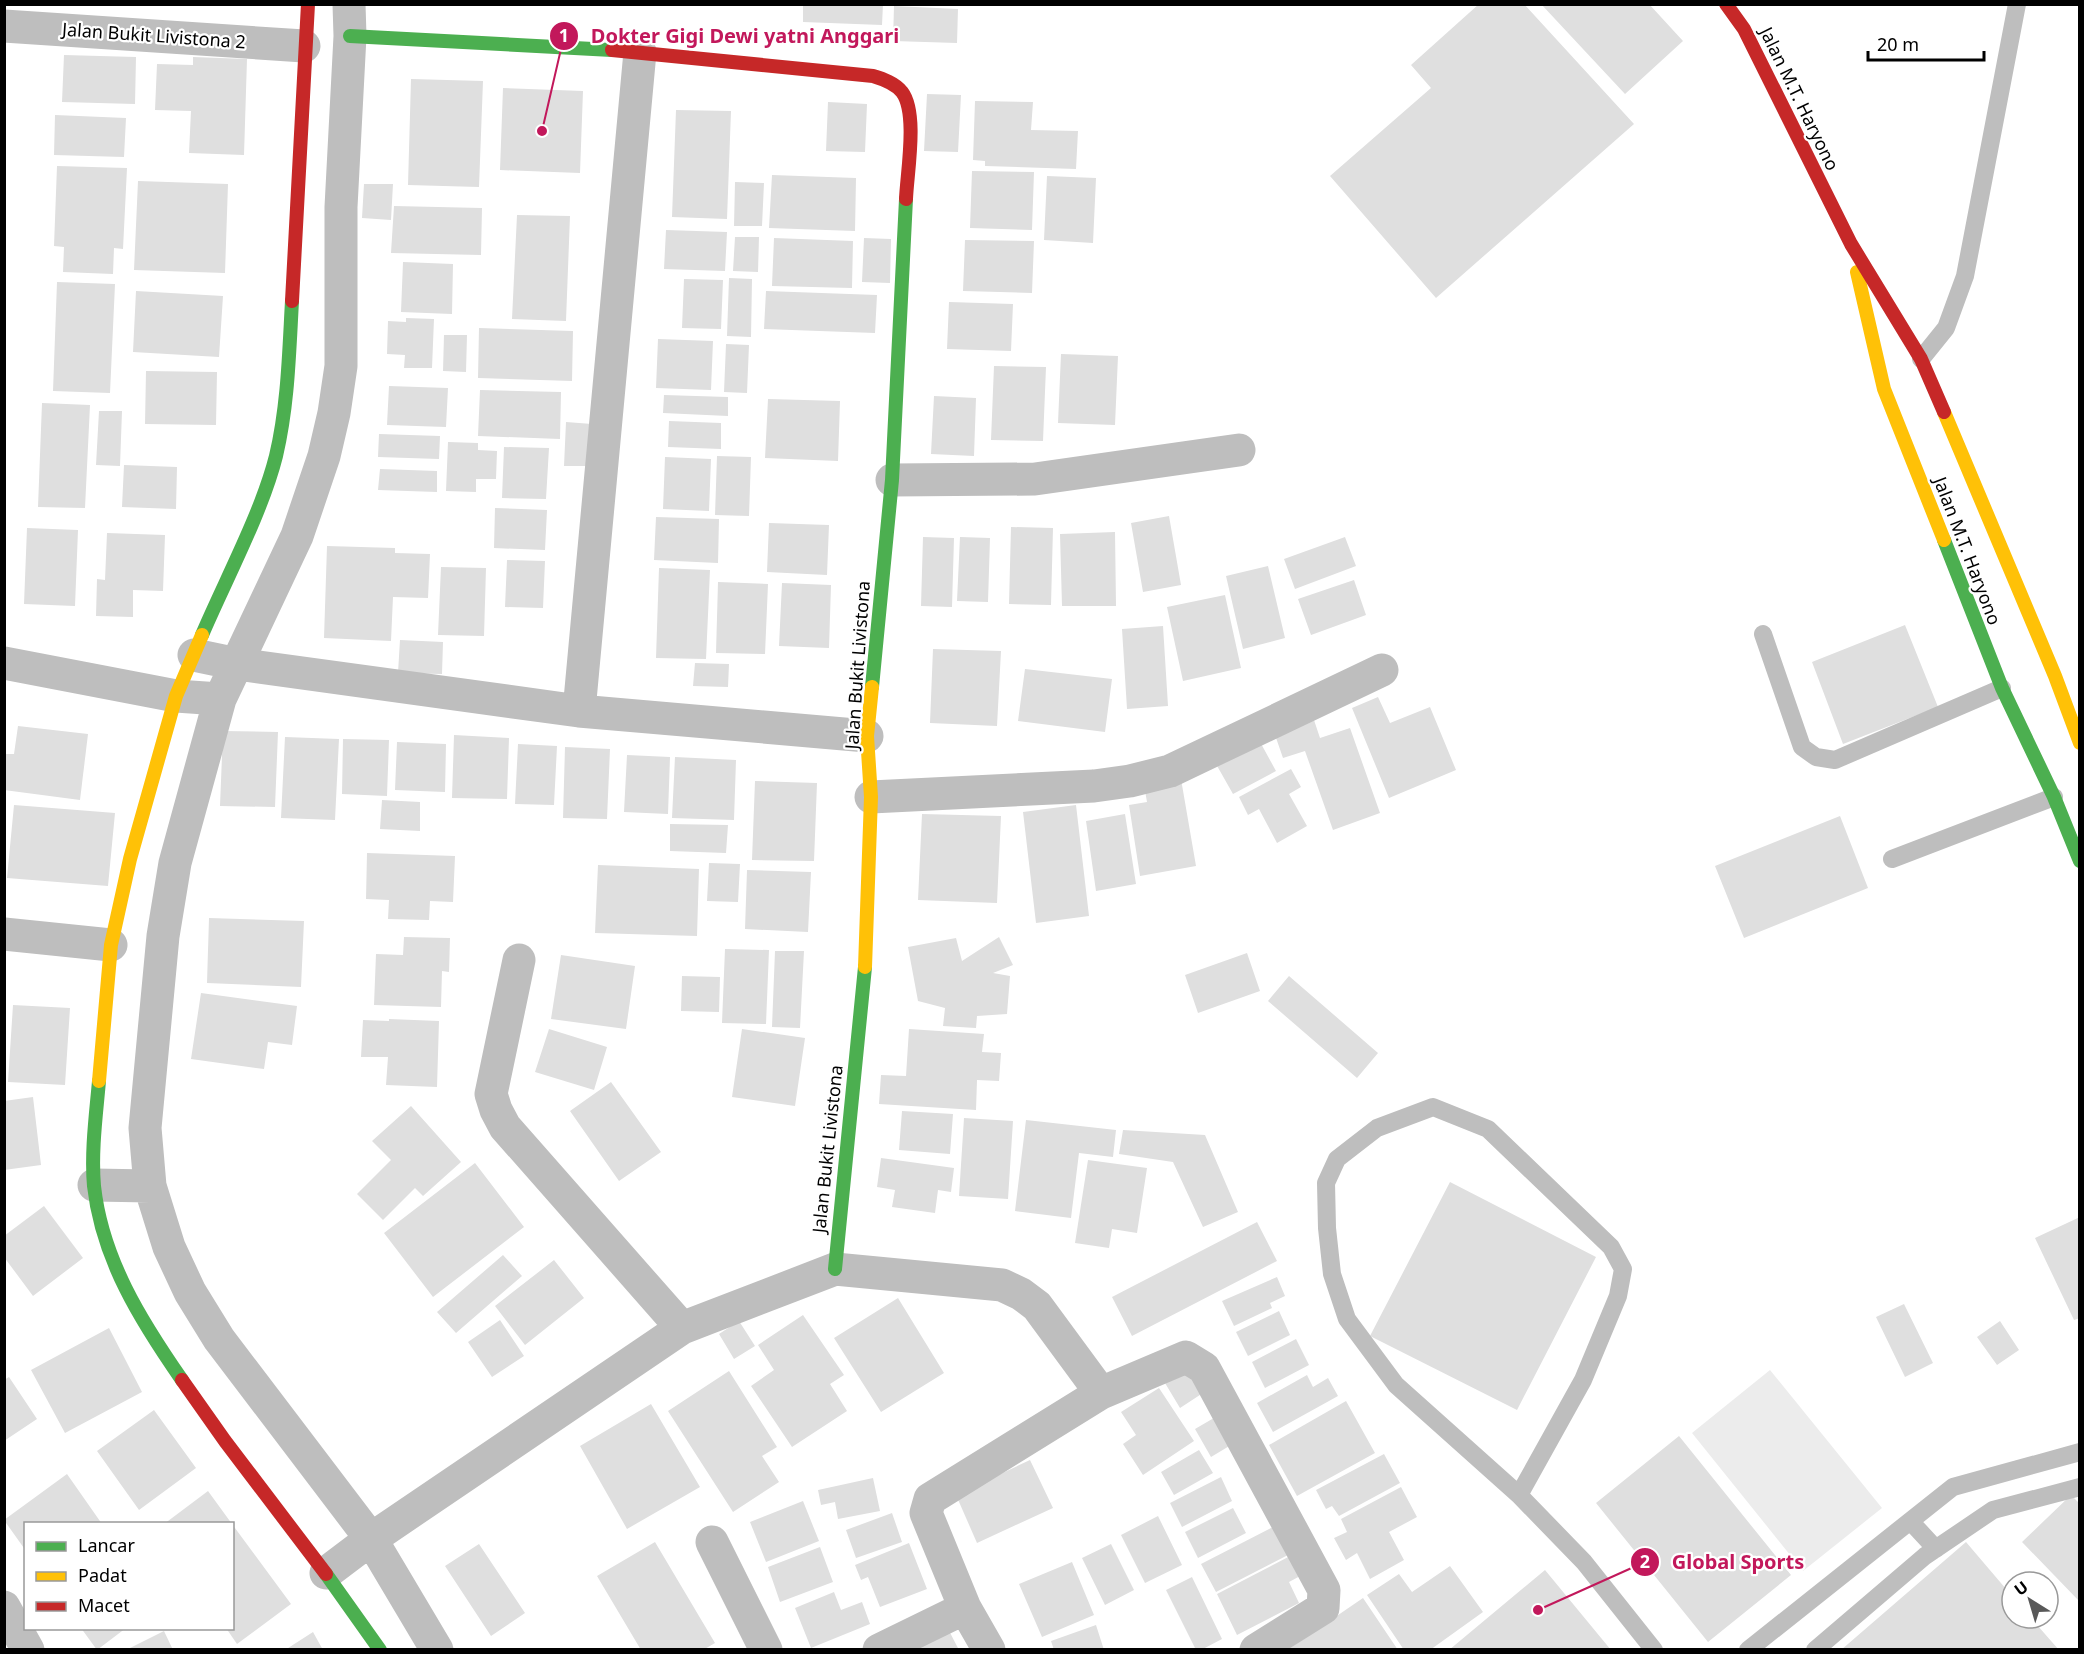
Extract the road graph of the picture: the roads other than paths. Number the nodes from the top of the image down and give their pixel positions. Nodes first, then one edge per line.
1 (1726, 4) edge
2 (2017, 4) edge
3 (307, 7) edge
4 (349, 17) edge
5 (4, 26) edge
6 (304, 46) junction
7 (640, 52) junction
8 (302, 98) junction
9 (345, 99) junction
10 (1851, 244) junction
11 (1922, 358) junction
12 (1239, 450) dead end
13 (892, 480) junction
14 (1763, 634) dead end
15 (194, 655) junction
16 (4, 663) edge
17 (237, 664) junction
18 (1382, 670) dead end
19 (2002, 688) junction
20 (176, 696) junction
21 (220, 699) junction
22 (579, 711) junction
23 (867, 736) junction
24 (2079, 743) edge
25 (872, 797) junction
26 (2054, 797) junction
27 (1892, 859) dead end
28 (2079, 861) edge
29 (4, 934) edge
30 (111, 945) junction
31 (519, 960) dead end
32 (94, 1185) junction
33 (150, 1186) junction
34 (835, 1269) junction
35 (682, 1328) junction
36 (1101, 1393) junction
37 (2079, 1452) edge
38 (2002, 1474) junction
39 (2079, 1487) edge
40 (1519, 1495) junction
41 (2012, 1506) junction
42 (1911, 1522) junction
43 (371, 1539) junction
44 (712, 1542) dead end
45 (1935, 1549) junction
46 (326, 1573) junction
47 (4, 1608) edge
48 (965, 1608) junction
49 (28, 1650) edge
50 (380, 1650) edge
51 (437, 1650) edge
52 (766, 1650) edge
53 (879, 1650) edge
54 (989, 1650) edge
55 (1256, 1650) edge
56 (1654, 1650) edge
57 (1748, 1650) edge
58 (1815, 1650) edge

1 - 10 street, Jalan M.T. Haryono
2 - 11 lane
3 - 4 street
3 - 6 street
4 - 7 street
4 - 9 street
5 - 6 street, Jalan Bukit Livistona 2
6 - 8 street
7 - 13 street, Jalan Bukit Livistona
7 - 22 street
8 - 9 street
8 - 15 street
9 - 17 street
10 - 11 street, Jalan M.T. Haryono
10 - 19 street, Jalan M.T. Haryono
11 - 24 street, Jalan M.T. Haryono
12 - 13 street
13 - 23 street, Jalan Bukit Livistona
14 - 19 lane
15 - 17 street
15 - 20 street
16 - 20 street
17 - 21 street
17 - 22 street
18 - 25 street
19 - 26 street, Jalan M.T. Haryono
20 - 21 street
20 - 30 street
21 - 33 street
22 - 23 street
23 - 25 street, Jalan Bukit Livistona
25 - 34 street, Jalan Bukit Livistona
26 - 27 lane
26 - 28 street, Jalan M.T. Haryono
29 - 30 street
30 - 32 street
31 - 35 street
32 - 33 street
32 - 46 street
33 - 43 street
34 - 35 street
34 - 36 street
35 - 43 street
36 - 48 street
36 - 55 street
37 - 38 lane
38 - 41 lane
38 - 42 lane
39 - 41 lane
40 - 40 lane
40 - 56 lane
41 - 45 lane
42 - 45 lane
42 - 57 lane
43 - 46 street
43 - 51 street
44 - 52 street
45 - 58 lane
46 - 50 street
47 - 49 street
48 - 53 street
48 - 54 street

